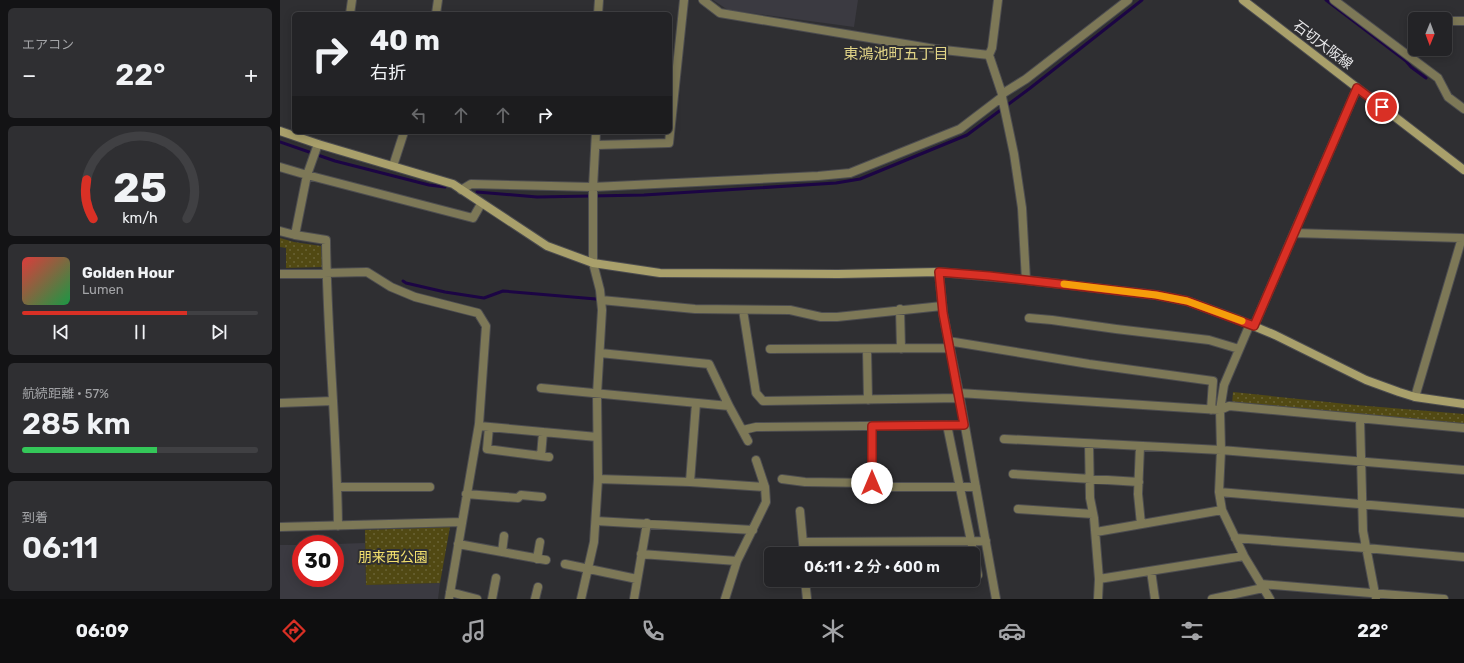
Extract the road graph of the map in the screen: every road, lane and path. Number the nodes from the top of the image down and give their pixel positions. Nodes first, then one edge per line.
1 (352, 0) edge
2 (438, 0) edge
3 (599, 0) edge
4 (684, 0) edge
5 (703, 0) edge
6 (998, 0) edge
7 (1128, 0) edge
8 (1243, 0) edge
9 (1334, 0) edge
10 (350, 12) edge
11 (436, 12) edge
12 (598, 12) edge
13 (1464, 21) edge
14 (1452, 22) edge
15 (989, 55) junction
16 (1357, 88) junction
17 (1002, 97) junction
18 (1464, 109) edge
19 (672, 114) edge
20 (280, 130) edge
21 (292, 132) edge
22 (296, 134) edge
23 (403, 134) edge
24 (596, 134) edge
25 (670, 134) edge
26 (596, 145) junction
27 (317, 146) junction
28 (393, 166) junction
29 (280, 167) edge
30 (1464, 170) edge
31 (307, 176) junction
32 (593, 188) junction
33 (461, 190) junction
34 (481, 204) junction
35 (280, 230) edge
36 (1294, 233) junction
37 (295, 235) junction
38 (593, 263) junction
39 (939, 272) junction
40 (326, 273) junction
41 (280, 274) edge
42 (1026, 280) junction
43 (601, 300) junction
44 (942, 306) junction
45 (900, 309) junction
46 (743, 310) junction
47 (1028, 318) dead end
48 (1252, 325) junction
49 (949, 345) junction
50 (770, 349) dead end
51 (901, 349) junction
52 (867, 350) junction
53 (1239, 350) junction
54 (600, 353) junction
55 (541, 388) dead end
56 (597, 394) junction
57 (959, 396) junction
58 (1415, 397) junction
59 (868, 400) junction
60 (332, 401) junction
61 (280, 403) edge
62 (696, 403) junction
63 (1464, 404) edge
64 (729, 406) junction
65 (1211, 410) junction
66 (1220, 410) junction
67 (1360, 419) junction
68 (947, 425) junction
69 (964, 425) junction
70 (479, 426) junction
71 (872, 426) junction
72 (489, 427) junction
73 (1464, 428) edge
74 (743, 430) junction
75 (543, 432) junction
76 (597, 437) junction
77 (1004, 438) dead end
78 (748, 441) dead end
79 (1089, 444) junction
80 (1140, 446) junction
81 (1221, 450) junction
82 (756, 460) dead end
83 (1361, 461) junction
84 (1464, 470) edge
85 (1013, 474) dead end
86 (1089, 478) junction
87 (598, 479) junction
88 (782, 479) dead end
89 (690, 482) junction
90 (1139, 482) junction
91 (872, 483) junction
92 (338, 487) junction
93 (430, 487) dead end
94 (765, 487) junction
95 (960, 487) junction
96 (976, 487) junction
97 (1219, 492) junction
98 (466, 494) junction
99 (542, 497) dead end
100 (1362, 504) junction
101 (1018, 509) dead end
102 (1222, 510) junction
103 (800, 512) dead end
104 (1464, 513) edge
105 (1093, 514) junction
106 (596, 521) junction
107 (462, 522) junction
108 (647, 523) junction
109 (1141, 524) junction
110 (338, 526) junction
111 (280, 527) edge
112 (753, 530) junction
113 (1096, 532) junction
114 (504, 536) dead end
115 (1235, 538) junction
116 (971, 541) junction
117 (986, 541) junction
118 (540, 542) dead end
119 (803, 542) junction
120 (458, 544) junction
121 (803, 547) edge
122 (972, 547) edge
123 (1366, 548) junction
124 (502, 552) junction
125 (641, 554) junction
126 (1244, 556) junction
127 (1464, 557) edge
128 (537, 559) junction
129 (546, 560) dead end
130 (737, 561) junction
131 (565, 564) dead end
132 (588, 569) junction
133 (1151, 571) junction
134 (980, 575) edge
135 (991, 575) junction
136 (496, 578) dead end
137 (637, 579) junction
138 (1099, 579) junction
139 (1262, 586) junction
140 (538, 587) dead end
141 (806, 587) edge
142 (449, 596) edge
143 (1375, 596) edge
144 (478, 599) edge
145 (492, 599) edge
146 (535, 599) edge
147 (581, 599) edge
148 (634, 599) edge
149 (725, 599) edge
150 (807, 599) edge
151 (996, 599) edge
152 (1098, 599) edge
153 (1155, 599) edge
154 (1212, 599) edge
155 (1270, 599) edge
156 (1444, 599) edge

1 - 10 street
2 - 11 street
3 - 12 street
4 - 19 street
5 - 15 street
6 - 15 street
7 - 17 street
8 - 16 street, 石切大阪線
9 - 18 street
13 - 14 street
15 - 17 street
16 - 30 street, 石切大阪線
16 - 36 street
17 - 32 street
17 - 42 street
20 - 21 street
22 - 27 street
23 - 28 street
24 - 26 street
25 - 26 street
26 - 32 street
27 - 28 street
27 - 31 street
28 - 33 street
29 - 31 street
31 - 34 street
31 - 37 street
32 - 33 street
32 - 38 street
33 - 34 street
34 - 38 street
35 - 37 street
36 - 48 street
36 - 58 street
37 - 40 street
38 - 39 street
38 - 43 street
39 - 42 street
39 - 44 street
40 - 41 street
40 - 60 street
40 - 70 street
42 - 48 street
43 - 46 street
43 - 54 street
44 - 45 street
44 - 49 street
45 - 46 street
45 - 51 street
46 - 59 street
47 - 53 street
48 - 53 street
48 - 58 street
49 - 51 street
49 - 57 street
49 - 65 street
50 - 52 street
51 - 52 street
52 - 59 street
53 - 66 street
54 - 56 street
54 - 64 street
55 - 56 street
56 - 62 street
56 - 76 street
57 - 59 street
57 - 65 street
57 - 69 street
58 - 63 street
60 - 61 street
60 - 92 street
62 - 64 street
62 - 89 street
64 - 74 street
65 - 66 street
66 - 67 street
66 - 81 street
67 - 73 street
67 - 83 street
68 - 69 street
68 - 71 street
68 - 95 street
69 - 96 street
70 - 72 street
70 - 98 street
71 - 74 street
71 - 91 street
72 - 75 street
72 - 75 street
74 - 78 street
75 - 76 street
76 - 87 street
77 - 79 street
79 - 80 street
79 - 86 street
80 - 81 street
80 - 90 street
81 - 83 street
81 - 97 street
82 - 94 street
83 - 84 street
83 - 100 street
85 - 86 street
86 - 90 street
86 - 105 street
87 - 89 street
87 - 106 street
88 - 91 street
89 - 94 street
90 - 109 street
91 - 95 street
92 - 93 street
92 - 110 street
94 - 112 street
95 - 96 street
95 - 116 street
96 - 117 street
97 - 100 street
97 - 102 street
98 - 99 street
98 - 107 street
100 - 104 street
100 - 123 street
101 - 105 street
102 - 109 street
102 - 115 street
103 - 119 street
105 - 113 street
106 - 108 street
106 - 132 street
107 - 110 street
107 - 120 street
108 - 112 street
108 - 125 street
109 - 113 street
110 - 111 street
112 - 130 street
113 - 138 street
114 - 124 street
115 - 123 street
115 - 126 street
116 - 117 street
116 - 119 street
116 - 122 street
117 - 135 street
118 - 128 street
119 - 121 street
120 - 124 street
120 - 142 street
123 - 127 street
123 - 143 street
124 - 128 street
125 - 130 street
125 - 137 street
126 - 133 street
126 - 139 street
128 - 129 street
130 - 149 street
131 - 132 street
132 - 137 street
132 - 147 street
133 - 138 street
133 - 153 street
134 - 135 street
135 - 151 street
136 - 145 street
137 - 148 street
138 - 152 street
139 - 143 street
139 - 154 street
139 - 155 street
140 - 146 street
141 - 150 street
142 - 144 street
143 - 156 street

